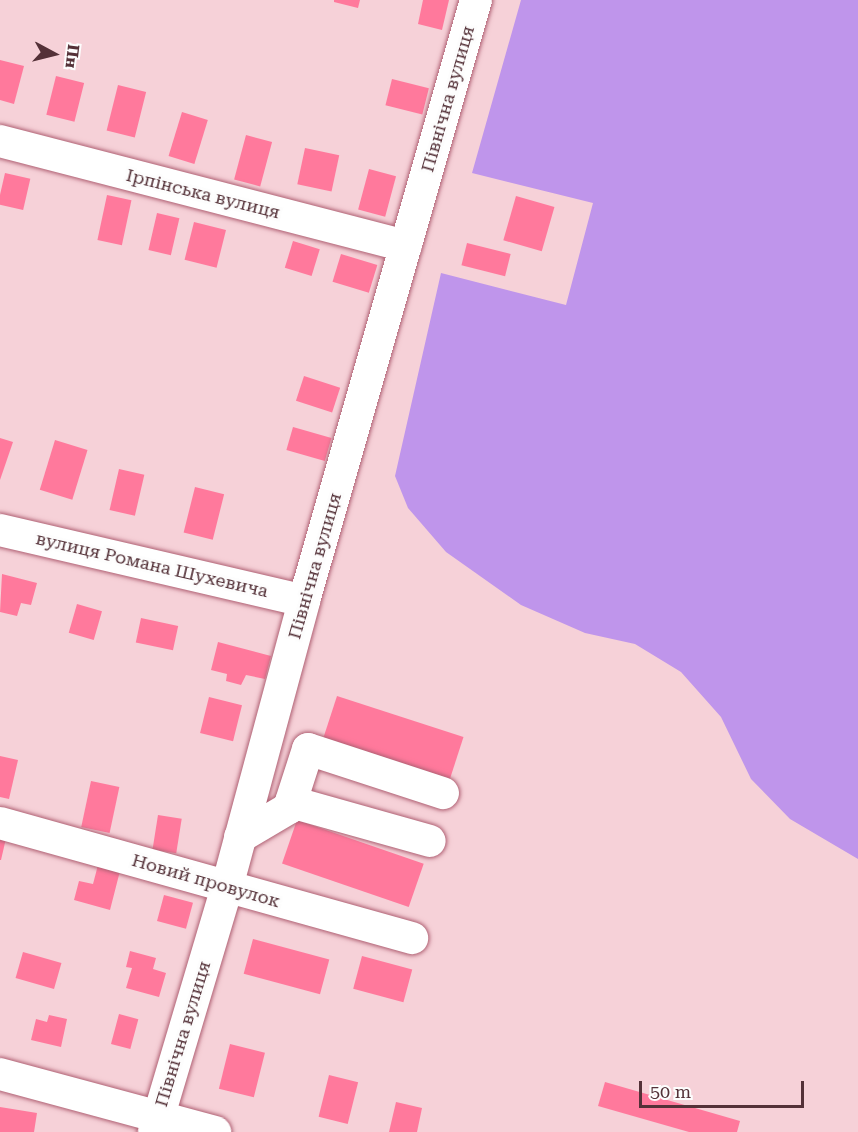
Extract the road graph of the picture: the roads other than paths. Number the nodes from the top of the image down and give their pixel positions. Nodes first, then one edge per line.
1 (476, 0) edge
2 (0, 141) edge
3 (406, 246) junction
4 (0, 530) edge
5 (304, 601) junction
6 (443, 793) dead end
7 (291, 802) junction
8 (0, 823) edge
9 (240, 837) junction
10 (430, 841) dead end
11 (227, 887) junction
12 (412, 938) dead end
13 (0, 1074) edge
14 (156, 1125) edge
15 (215, 1132) edge

1 - 3 street, Північна вулиця
2 - 3 street, Ірпінська вулиця
3 - 5 street, Північна вулиця
4 - 5 street, вулиця Романа Шухевича
5 - 9 street, Північна вулиця
6 - 7 street
7 - 9 street
7 - 10 street
8 - 11 street, Новий провулок
9 - 11 street, Північна вулиця
11 - 12 street, Новий провулок
11 - 14 street, Північна вулиця
13 - 14 street
14 - 15 street

